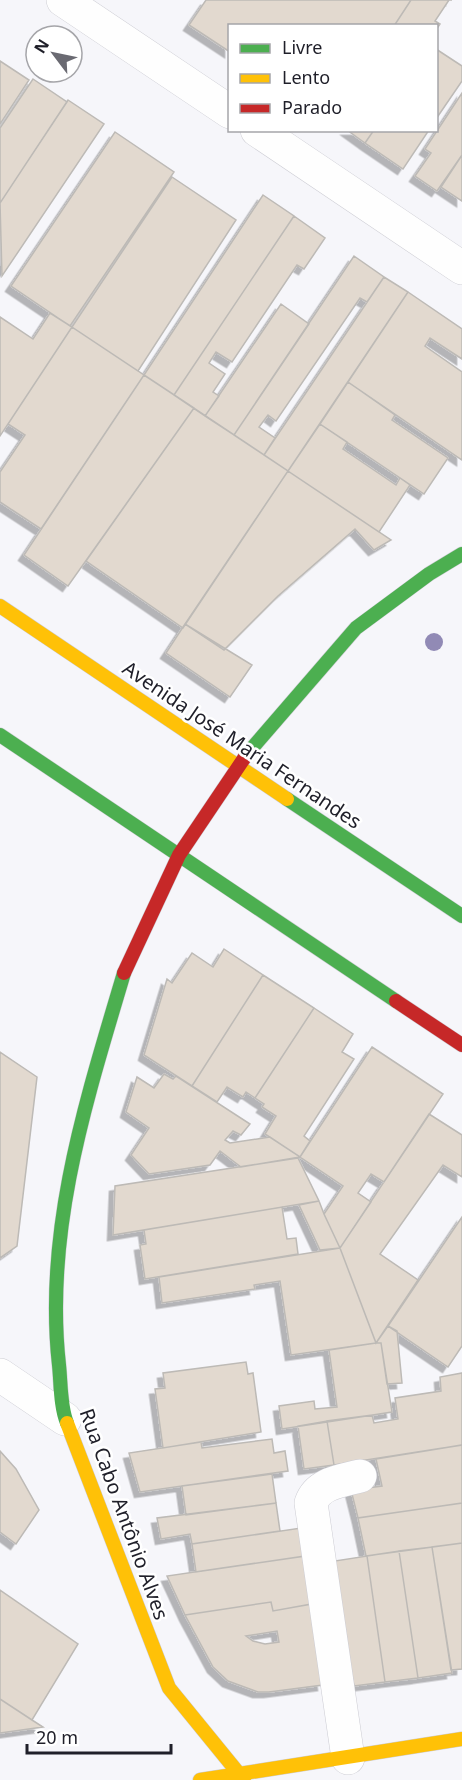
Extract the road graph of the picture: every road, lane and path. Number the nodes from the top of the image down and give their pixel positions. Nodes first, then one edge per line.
1 (63, 0) edge
2 (228, 111) edge
3 (260, 132) edge
4 (462, 268) edge
5 (462, 554) edge
6 (0, 606) edge
7 (0, 735) edge
8 (237, 766) junction
9 (179, 855) junction
10 (462, 916) edge
11 (462, 1045) edge
12 (0, 1375) edge
13 (65, 1419) junction
14 (360, 1476) dead end
15 (462, 1739) edge
16 (348, 1758) junction
17 (242, 1777) edge
18 (200, 1780) edge

1 - 2 street
3 - 4 street
5 - 8 street, Rua Cabo Antônio Alves
6 - 8 street, Avenida José Maria Fernandes
7 - 9 street
8 - 9 street, Rua Cabo Antônio Alves
8 - 10 street, Avenida José Maria Fernandes
9 - 11 street
9 - 13 street, Rua Cabo Antônio Alves
12 - 13 street
13 - 17 street, Rua Cabo Antônio Alves
14 - 16 street
15 - 16 street
16 - 17 street
17 - 18 street

